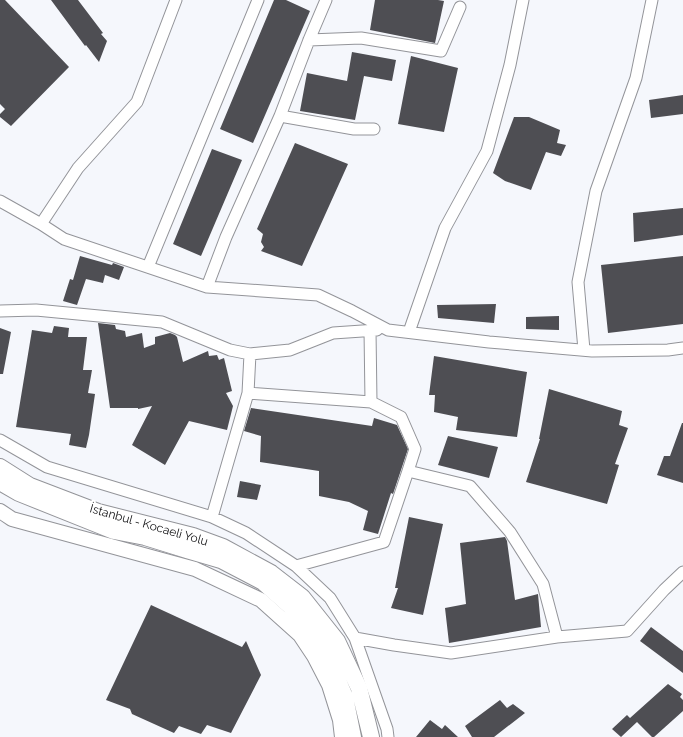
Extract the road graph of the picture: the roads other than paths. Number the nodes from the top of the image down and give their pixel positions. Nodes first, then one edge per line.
1 (176, 0) edge
2 (258, 0) edge
3 (326, 0) edge
4 (523, 0) edge
5 (652, 0) edge
6 (460, 7) dead end
7 (309, 40) junction
8 (280, 116) junction
9 (374, 129) dead end
10 (0, 201) edge
11 (41, 224) junction
12 (148, 267) junction
13 (207, 287) junction
14 (0, 310) edge
15 (370, 330) junction
16 (388, 330) junction
17 (409, 332) junction
18 (683, 348) edge
19 (584, 350) junction
20 (250, 354) junction
21 (248, 393) junction
22 (371, 402) junction
23 (0, 440) edge
24 (0, 467) edge
25 (408, 471) junction
26 (0, 482) edge
27 (0, 511) edge
28 (71, 514) junction
29 (212, 517) junction
30 (67, 534) junction
31 (296, 566) junction
32 (683, 572) edge
33 (557, 637) junction
34 (355, 638) junction
35 (342, 737) edge
36 (353, 737) edge
37 (371, 737) edge
38 (388, 737) edge

1 - 11 street
2 - 12 street
3 - 7 street
4 - 17 street
5 - 19 street
6 - 7 street
7 - 8 street
8 - 9 street
8 - 13 street
10 - 11 street
11 - 12 street
12 - 13 street
13 - 16 street
14 - 20 street
15 - 16 street
15 - 20 street
15 - 22 street
16 - 17 street
17 - 19 street
18 - 19 street
20 - 21 street
21 - 22 street
21 - 29 street
22 - 25 street
23 - 29 street
24 - 37 highway, İstanbul - Kocaeli Yolu
25 - 31 street
25 - 33 street
26 - 28 highway
27 - 30 main road
28 - 30 main road
28 - 36 highway
29 - 31 street
30 - 35 main road
31 - 34 street
32 - 33 street
33 - 34 street
34 - 38 street

